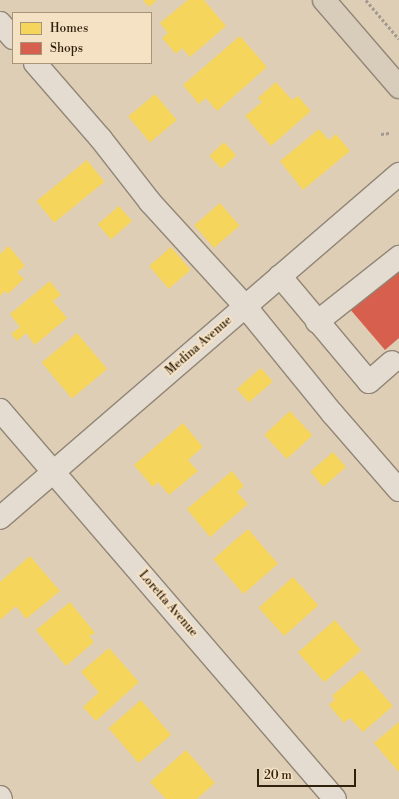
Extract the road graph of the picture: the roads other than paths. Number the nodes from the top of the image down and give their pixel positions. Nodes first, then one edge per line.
1 (324, 0) edge
2 (0, 24) edge
3 (12, 37) edge
4 (36, 64) edge
5 (399, 87) edge
6 (399, 174) edge
7 (399, 257) edge
8 (280, 276) junction
9 (245, 306) junction
10 (317, 322) junction
11 (392, 362) dead end
12 (0, 410) edge
13 (54, 472) junction
14 (399, 490) edge
15 (0, 518) edge
16 (335, 799) edge

1 - 5 main road
2 - 3 street
4 - 9 street
6 - 8 street, Medina Avenue
7 - 10 street
8 - 9 street, Medina Avenue
8 - 10 street
9 - 13 street, Medina Avenue
9 - 14 street
10 - 11 street
12 - 13 street, Loretta Avenue
13 - 15 street, Medina Avenue
13 - 16 street, Loretta Avenue

